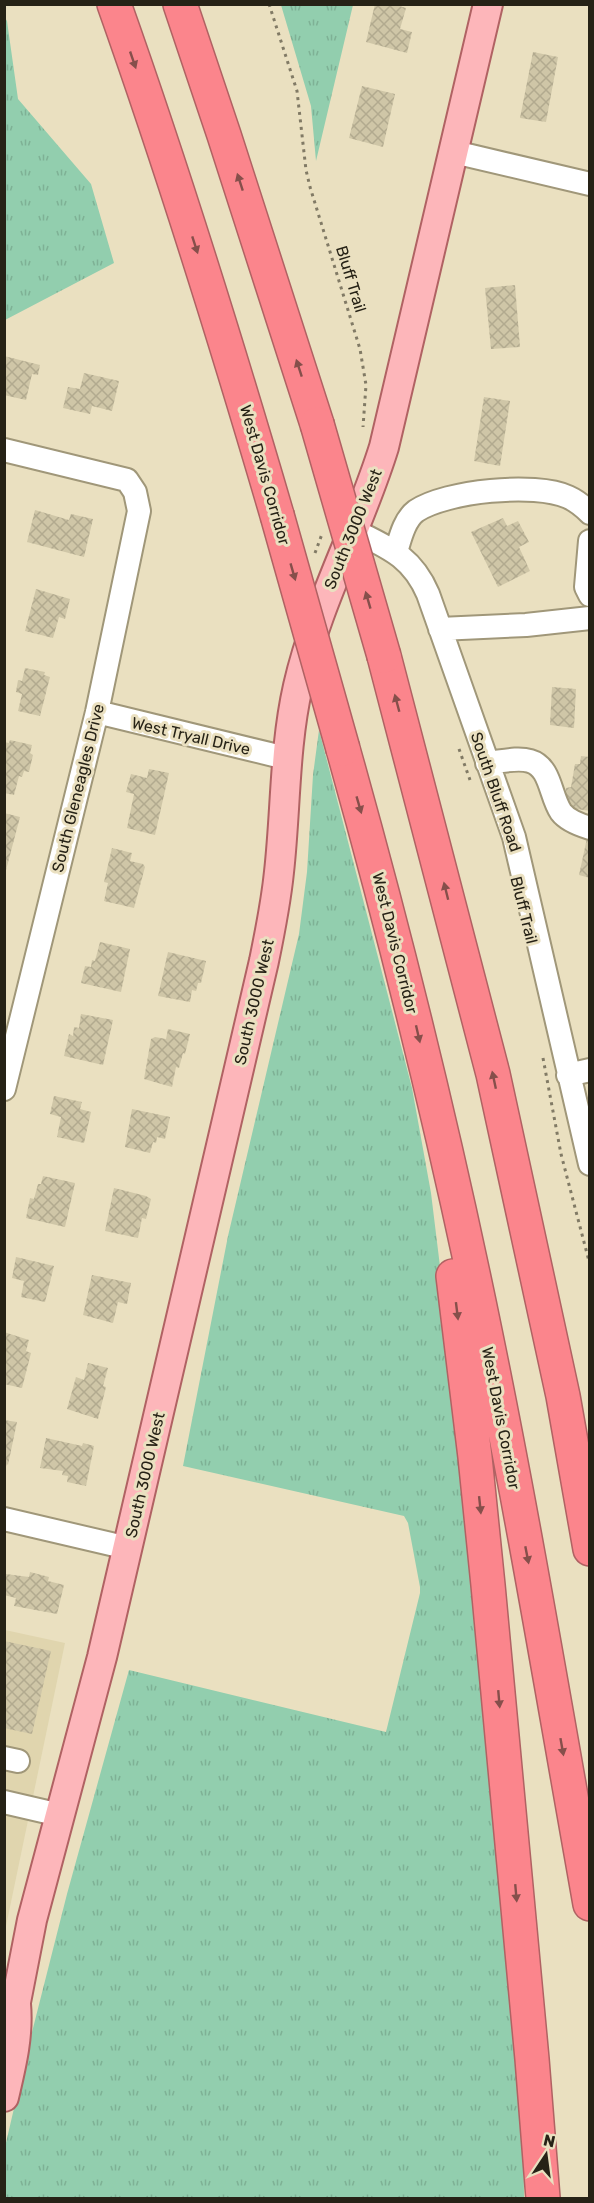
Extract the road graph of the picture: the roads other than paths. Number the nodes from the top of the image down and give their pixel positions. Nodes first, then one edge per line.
1 (114, 4) edge
2 (180, 4) edge
3 (488, 4) edge
4 (454, 152) junction
5 (590, 184) edge
6 (4, 450) edge
7 (590, 513) edge
8 (340, 528) junction
9 (590, 541) edge
10 (396, 552) junction
11 (590, 595) edge
12 (590, 618) edge
13 (440, 629) junction
14 (96, 712) junction
15 (286, 758) junction
16 (487, 763) junction
17 (590, 828) edge
18 (579, 1072) edge
19 (4, 1089) edge
20 (440, 1127) junction
21 (504, 1128) junction
22 (590, 1164) edge
23 (590, 1457) edge
24 (4, 1518) edge
25 (128, 1548) junction
26 (590, 1549) edge
27 (4, 1802) edge
28 (60, 1815) junction
29 (590, 1904) edge
30 (10, 2014) edge
31 (4, 2097) edge
32 (541, 2194) edge

1 -> 20 highway, West Davis Corridor, bridge
21 -> 2 highway, bridge
3 - 4 main road, South 3000 West
4 - 5 street
4 - 8 main road, South 3000 West
6 - 14 street, South Gleneagles Drive
7 - 10 street
8 - 10 street, South Bluff Road
8 - 15 main road, South 3000 West
9 - 11 street
10 - 13 street, South Bluff Road
12 - 13 street
13 - 16 street, South Bluff Road
14 - 15 street, West Tryall Drive
14 - 19 street, South Gleneagles Drive
15 - 25 main road, South 3000 West
16 - 17 street
16 - 18 street, South Bluff Road
18 - 22 street, South Bluff Road
20 -> 29 highway, West Davis Corridor
20 -> 32 highway
21 - 23 highway
21 - 26 highway
24 - 25 street
25 - 28 main road, South 3000 West
27 - 28 street
28 - 30 main road, South 3000 West
30 - 31 main road, South 3000 West

